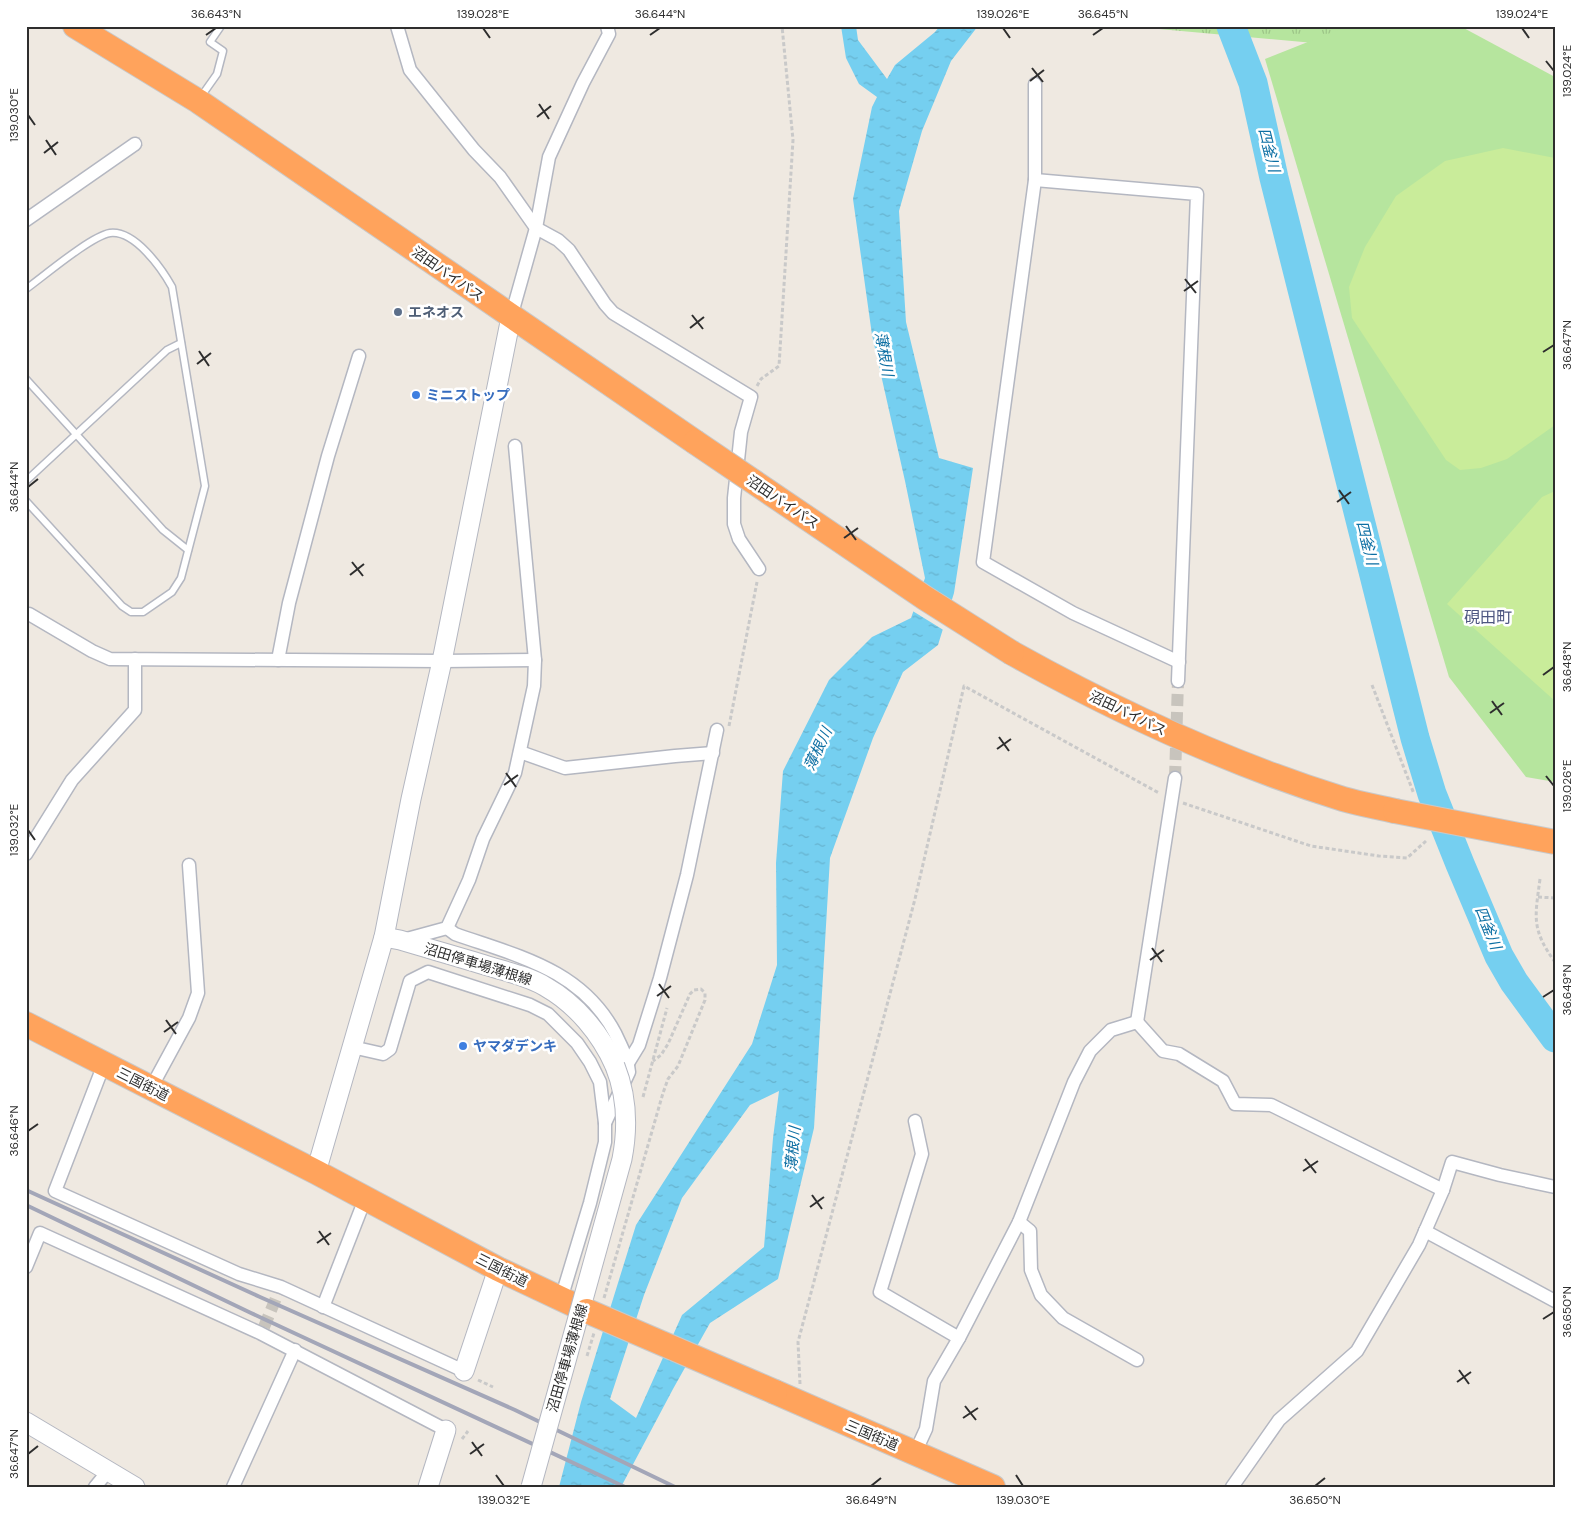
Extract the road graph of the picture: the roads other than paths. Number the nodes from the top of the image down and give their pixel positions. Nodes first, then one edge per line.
1 (75, 26) edge
2 (220, 26) edge
3 (397, 26) edge
4 (607, 26) edge
5 (1035, 84) dead end
6 (198, 101) junction
7 (135, 144) dead end
8 (1035, 180) junction
9 (26, 220) edge
10 (536, 228) junction
11 (26, 289) edge
12 (511, 317) junction
13 (181, 343) junction
14 (359, 356) dead end
15 (26, 379) edge
16 (76, 434) junction
17 (515, 446) dead end
18 (26, 480) edge
19 (26, 501) edge
20 (188, 550) junction
21 (759, 570) dead end
22 (26, 614) edge
23 (135, 659) junction
24 (278, 660) junction
25 (535, 660) junction
26 (442, 661) junction
27 (1179, 662) junction
28 (1178, 681) tunnel mouth
29 (717, 730) dead end
30 (520, 752) junction
31 (712, 753) junction
32 (1175, 778) tunnel mouth
33 (1555, 842) edge
34 (26, 854) edge
35 (188, 865) dead end
36 (447, 928) junction
37 (392, 938) junction
38 (1137, 1022) junction
39 (26, 1024) edge
40 (352, 1047) junction
41 (104, 1064) junction
42 (621, 1065) junction
43 (151, 1088) junction
44 (915, 1121) dead end
45 (605, 1123) junction
46 (316, 1172) junction
47 (1555, 1186) edge
48 (1443, 1190) junction
49 (366, 1198) junction
50 (1019, 1222) junction
51 (1425, 1231) junction
52 (26, 1267) edge
53 (498, 1269) junction
54 (561, 1299) junction
55 (1555, 1301) edge
56 (323, 1307) junction
57 (958, 1338) junction
58 (295, 1350) junction
59 (1137, 1360) dead end
60 (464, 1371) joint
61 (26, 1422) edge
62 (446, 1430) joint
63 (915, 1453) junction
64 (109, 1470) junction
65 (94, 1487) edge
66 (135, 1487) edge
67 (234, 1487) edge
68 (428, 1487) edge
69 (531, 1487) edge
70 (993, 1487) edge
71 (1232, 1487) edge

1 - 6 highway, 沼田バイパス
2 - 6 lane
3 - 10 street
4 - 10 street
5 - 8 street
6 - 12 highway, 沼田バイパス
7 - 9 street
8 - 27 street
8 - 27 street
10 - 12 street
10 - 21 street
11 - 13 lane
12 - 26 main road
12 - 33 highway, 沼田バイパス, bridge
13 - 16 lane
13 - 20 lane
14 - 24 street
15 - 16 lane
16 - 18 lane
16 - 20 lane
17 - 25 street
19 - 20 lane
22 - 23 street
23 - 24 street
23 - 34 street
24 - 26 street
25 - 26 street
25 - 30 street
26 - 37 main road
27 - 28 street
29 - 31 street
30 - 31 street
30 - 36 street
31 - 42 street
32 - 38 street
35 - 43 street
36 - 37 street
36 - 42 street
37 - 40 main road
37 - 42 main road, 沼田停車場薄根線
38 - 48 street
38 - 50 street
39 - 41 highway, 三国街道
40 - 45 street
40 - 46 main road
41 - 43 highway, 三国街道
41 - 56 street
42 - 45 street
42 - 69 main road, 沼田停車場薄根線, bridge
43 - 46 highway, 三国街道
44 - 57 street
45 - 54 street
46 - 49 highway, 三国街道
47 - 48 street
48 - 51 street
49 - 53 highway, 三国街道
49 - 56 street
50 - 57 street
50 - 59 street
51 - 55 street
51 - 71 street
52 - 58 street
53 - 54 highway, 三国街道
53 - 60 main road
54 - 63 highway, 三国街道, bridge
56 - 60 street
57 - 63 street
58 - 62 street
58 - 67 street
61 - 64 main road
62 - 68 main road
63 - 70 highway, 三国街道
64 - 65 street
64 - 66 main road

